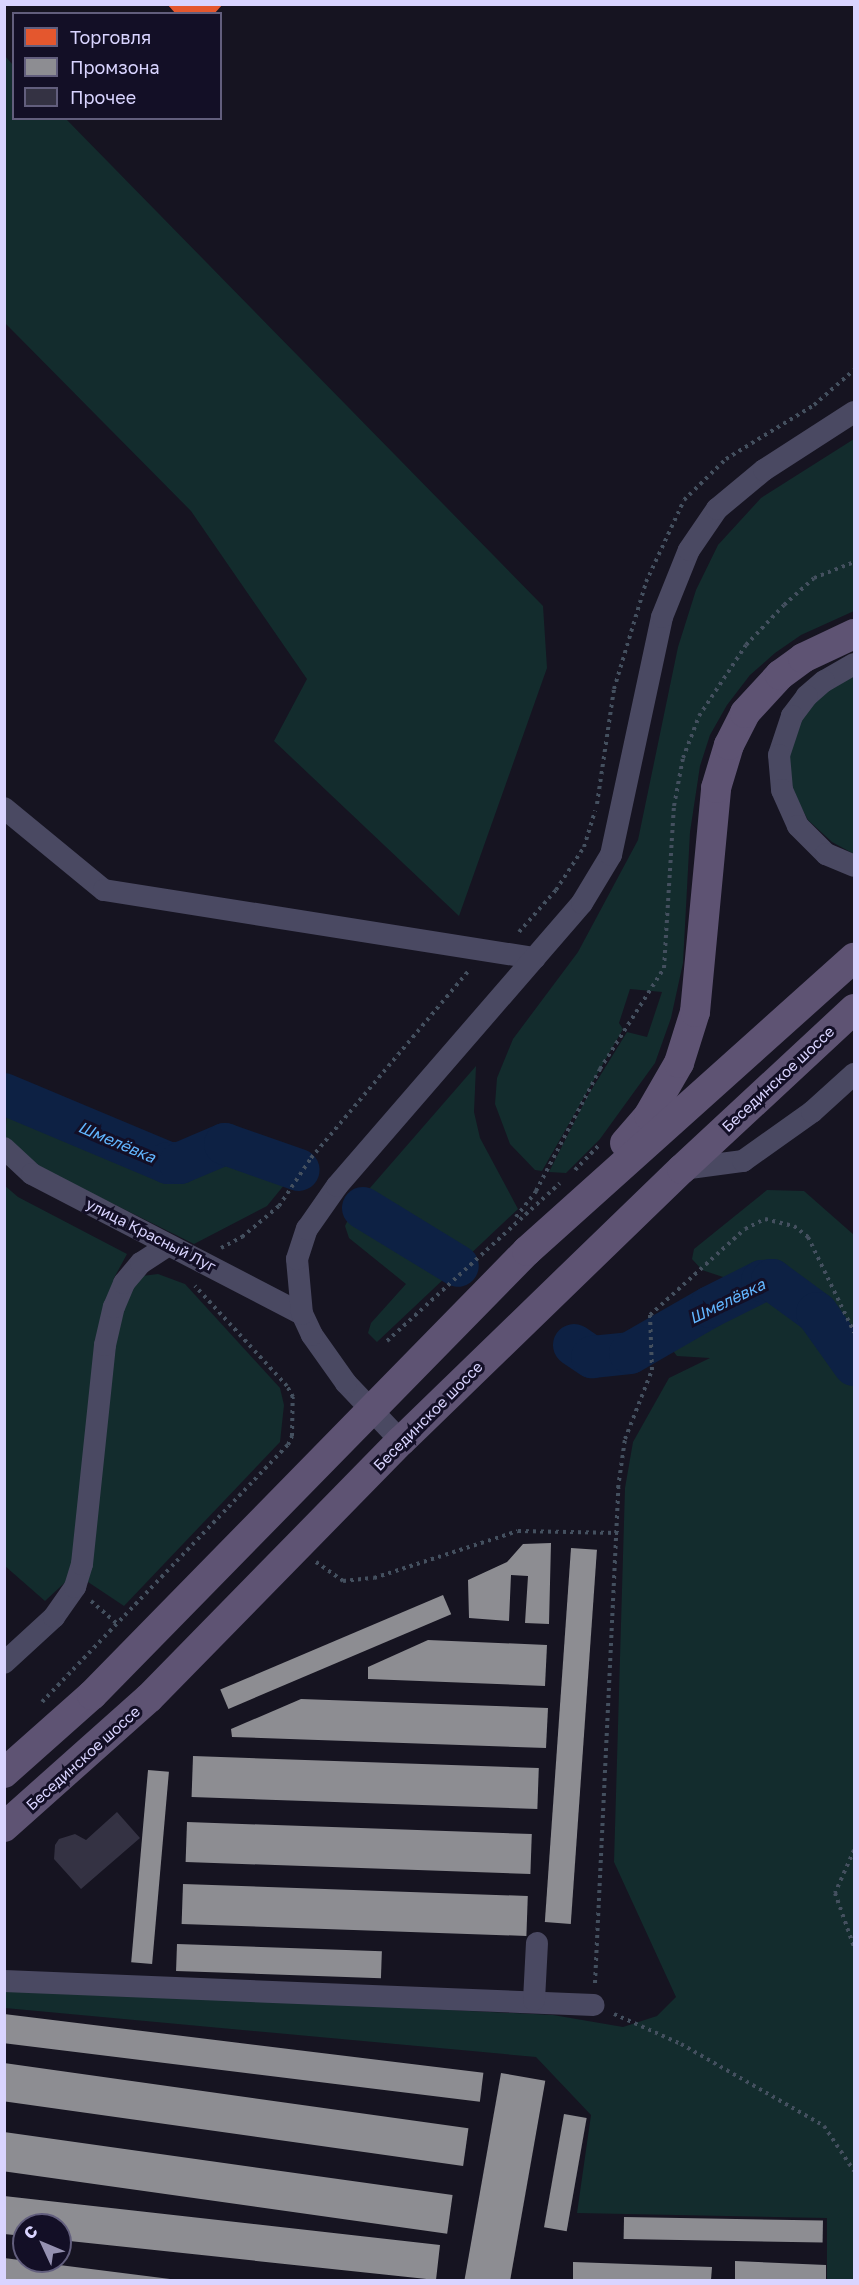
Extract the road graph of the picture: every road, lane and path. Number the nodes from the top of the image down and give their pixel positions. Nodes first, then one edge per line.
1 (855, 370) edge
2 (855, 412) edge
3 (855, 634) edge
4 (855, 664) edge
5 (4, 808) edge
6 (855, 866) edge
7 (492, 952) junction
8 (535, 958) junction
9 (855, 958) edge
10 (855, 1009) edge
11 (631, 1021) dead end
12 (855, 1074) edge
13 (604, 1139) dead end
14 (4, 1148) edge
15 (682, 1169) junction
16 (571, 1173) dead end
17 (563, 1181) dead end
18 (512, 1224) junction
19 (542, 1238) junction
20 (167, 1246) junction
21 (199, 1259) junction
22 (191, 1282) dead end
23 (302, 1314) junction
24 (855, 1332) edge
25 (387, 1341) dead end
26 (370, 1409) junction
27 (401, 1441) junction
28 (619, 1533) junction
29 (315, 1561) dead end
30 (75, 1587) junction
31 (117, 1624) junction
32 (4, 1663) edge
33 (37, 1706) dead end
34 (4, 1773) edge
35 (4, 1827) edge
36 (855, 1850) edge
37 (537, 1943) dead end
38 (855, 1947) edge
39 (4, 1981) edge
40 (534, 2000) junction
41 (594, 2005) junction
42 (855, 2171) edge

1 - 7 path
2 - 8 street
3 - 19 main road
4 - 6 street
5 - 7 street
7 - 8 street
7 - 21 path
8 - 23 street
9 - 19 main road
10 - 15 main road, Бесединское шоссе
11 - 18 path
12 - 15 street
13 - 16 path
14 - 20 street, улица Красный Луг
15 - 27 main road, Бесединское шоссе
17 - 18 path
18 - 25 path
19 - 26 main road
20 - 21 street, улица Красный Луг
20 - 30 street
21 - 23 street, улица Красный Луг
22 - 31 path
23 - 26 street
24 - 28 path
26 - 27 street
26 - 34 main road
27 - 35 main road, Бесединское шоссе
28 - 29 path
28 - 41 path
30 - 31 path
30 - 32 street
31 - 33 path
36 - 38 path
37 - 40 street
39 - 40 street
40 - 41 street
41 - 42 path

